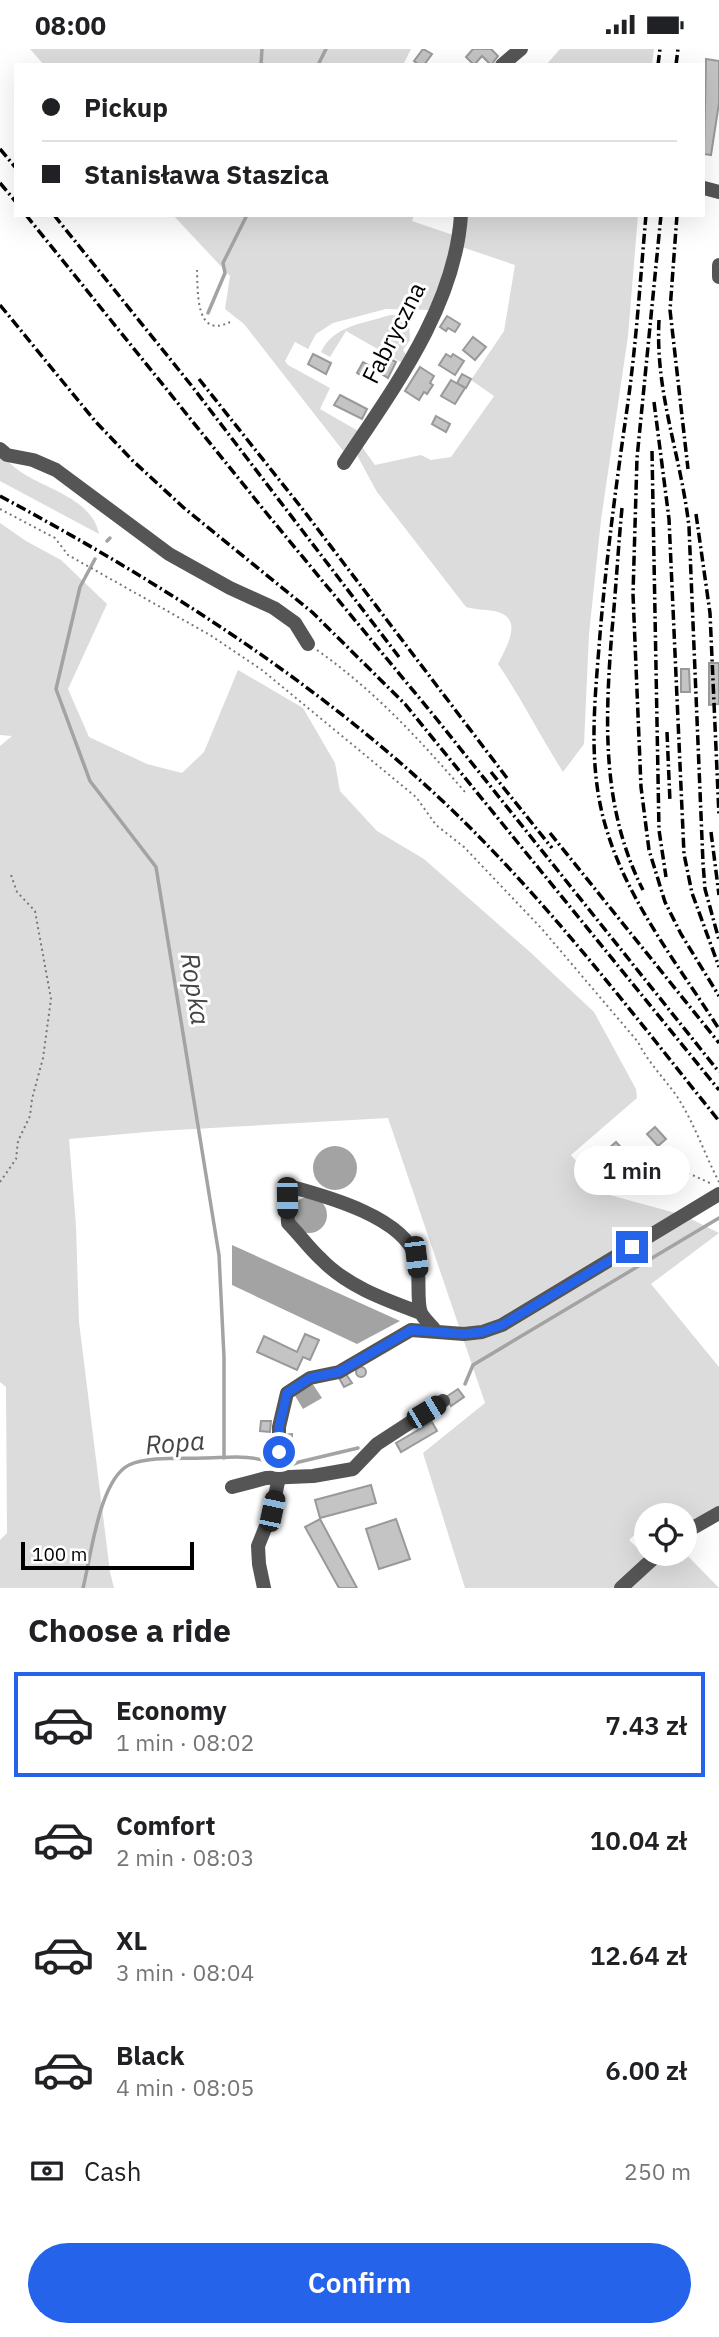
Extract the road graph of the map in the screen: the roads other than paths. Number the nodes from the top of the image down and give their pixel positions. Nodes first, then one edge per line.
1 (521, 49) edge
2 (504, 63) edge
3 (461, 217) edge
4 (719, 265) edge
5 (719, 277) edge
6 (0, 449) edge
7 (344, 463) dead end
8 (308, 644) road end
9 (719, 1194) edge
10 (421, 1313) junction
11 (435, 1330) junction
12 (443, 1401) dead end
13 (279, 1477) junction
14 (232, 1487) dead end
15 (719, 1513) edge
16 (697, 1526) edge
17 (645, 1566) edge
18 (264, 1588) edge
19 (621, 1588) edge

1 - 2 lane
3 - 7 lane, Fabryczna
4 - 5 lane
6 - 8 lane
9 - 11 lane
10 - 10 lane
10 - 11 lane
11 - 13 lane
12 - 13 lane
13 - 14 lane
13 - 18 lane
15 - 16 lane
17 - 19 lane

